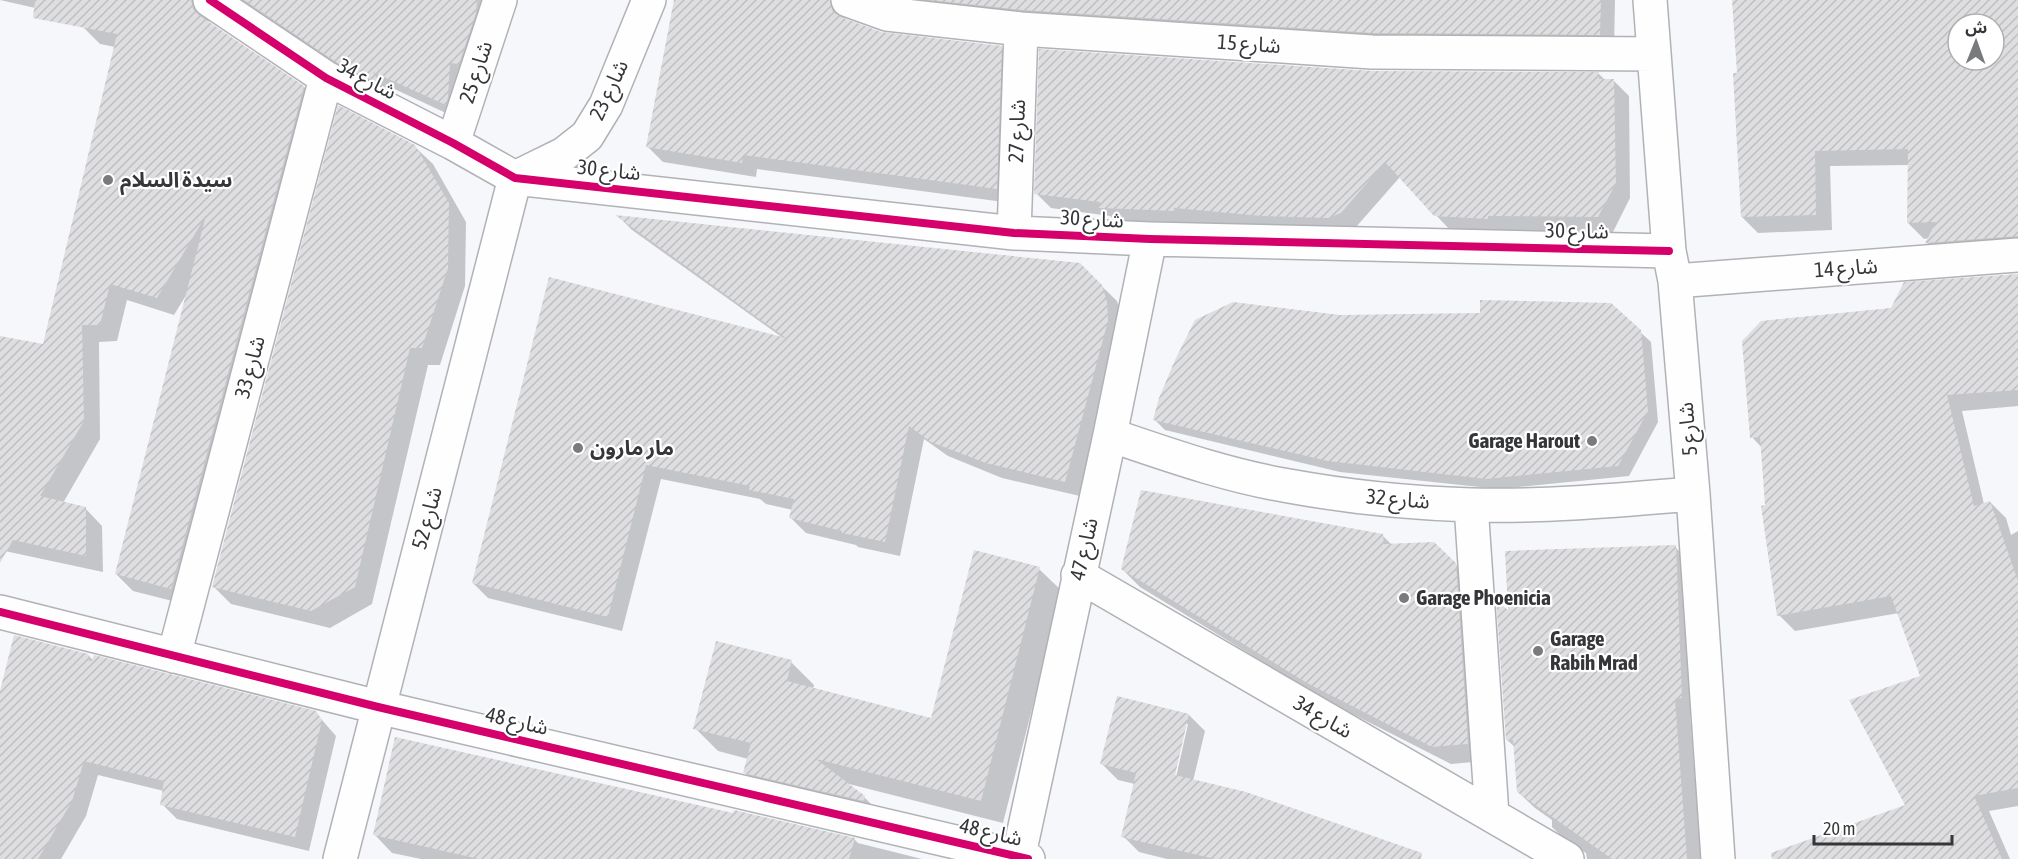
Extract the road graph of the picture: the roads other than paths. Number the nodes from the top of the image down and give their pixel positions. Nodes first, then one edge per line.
1 (210, 0) edge
2 (500, 0) edge
3 (649, 0) edge
4 (848, 0) edge
5 (1650, 0) edge
6 (1021, 28) junction
7 (1653, 54) junction
8 (326, 78) junction
9 (453, 143) junction
10 (515, 178) junction
11 (1014, 233) junction
12 (1150, 239) junction
13 (2018, 255) edge
14 (1672, 266) junction
15 (1110, 435) junction
16 (1694, 494) junction
17 (1471, 505) junction
18 (1078, 575) junction
19 (0, 612) edge
20 (174, 656) junction
21 (378, 707) junction
22 (1492, 815) junction
23 (1021, 858) edge
24 (340, 859) edge
25 (1568, 859) edge
26 (1718, 859) edge

1 - 8 street, شارع 34
2 - 9 street, شارع 25
3 - 10 street, شارع 23
4 - 6 street, شارع 15
5 - 7 street, شارع 5
6 - 7 street, شارع 15
6 - 11 street, شارع 27
7 - 14 street, شارع 5
8 - 9 street, شارع 34
8 - 20 street, شارع 33
9 - 10 street, شارع 34
10 - 11 street, شارع 30
10 - 21 street, شارع 52
11 - 12 street, شارع 30
12 - 14 street, شارع 30
12 - 15 street, شارع 47
13 - 14 street, شارع 14
14 - 16 street, شارع 5
15 - 17 street, شارع 32
15 - 18 street, شارع 47
16 - 17 street, شارع 32
16 - 26 street, شارع 5
17 - 22 street
18 - 22 street, شارع 34
18 - 23 street, شارع 47
19 - 20 street, شارع 48
20 - 21 street, شارع 48
21 - 23 street, شارع 48
21 - 24 street, شارع 52
22 - 25 street, شارع 34

